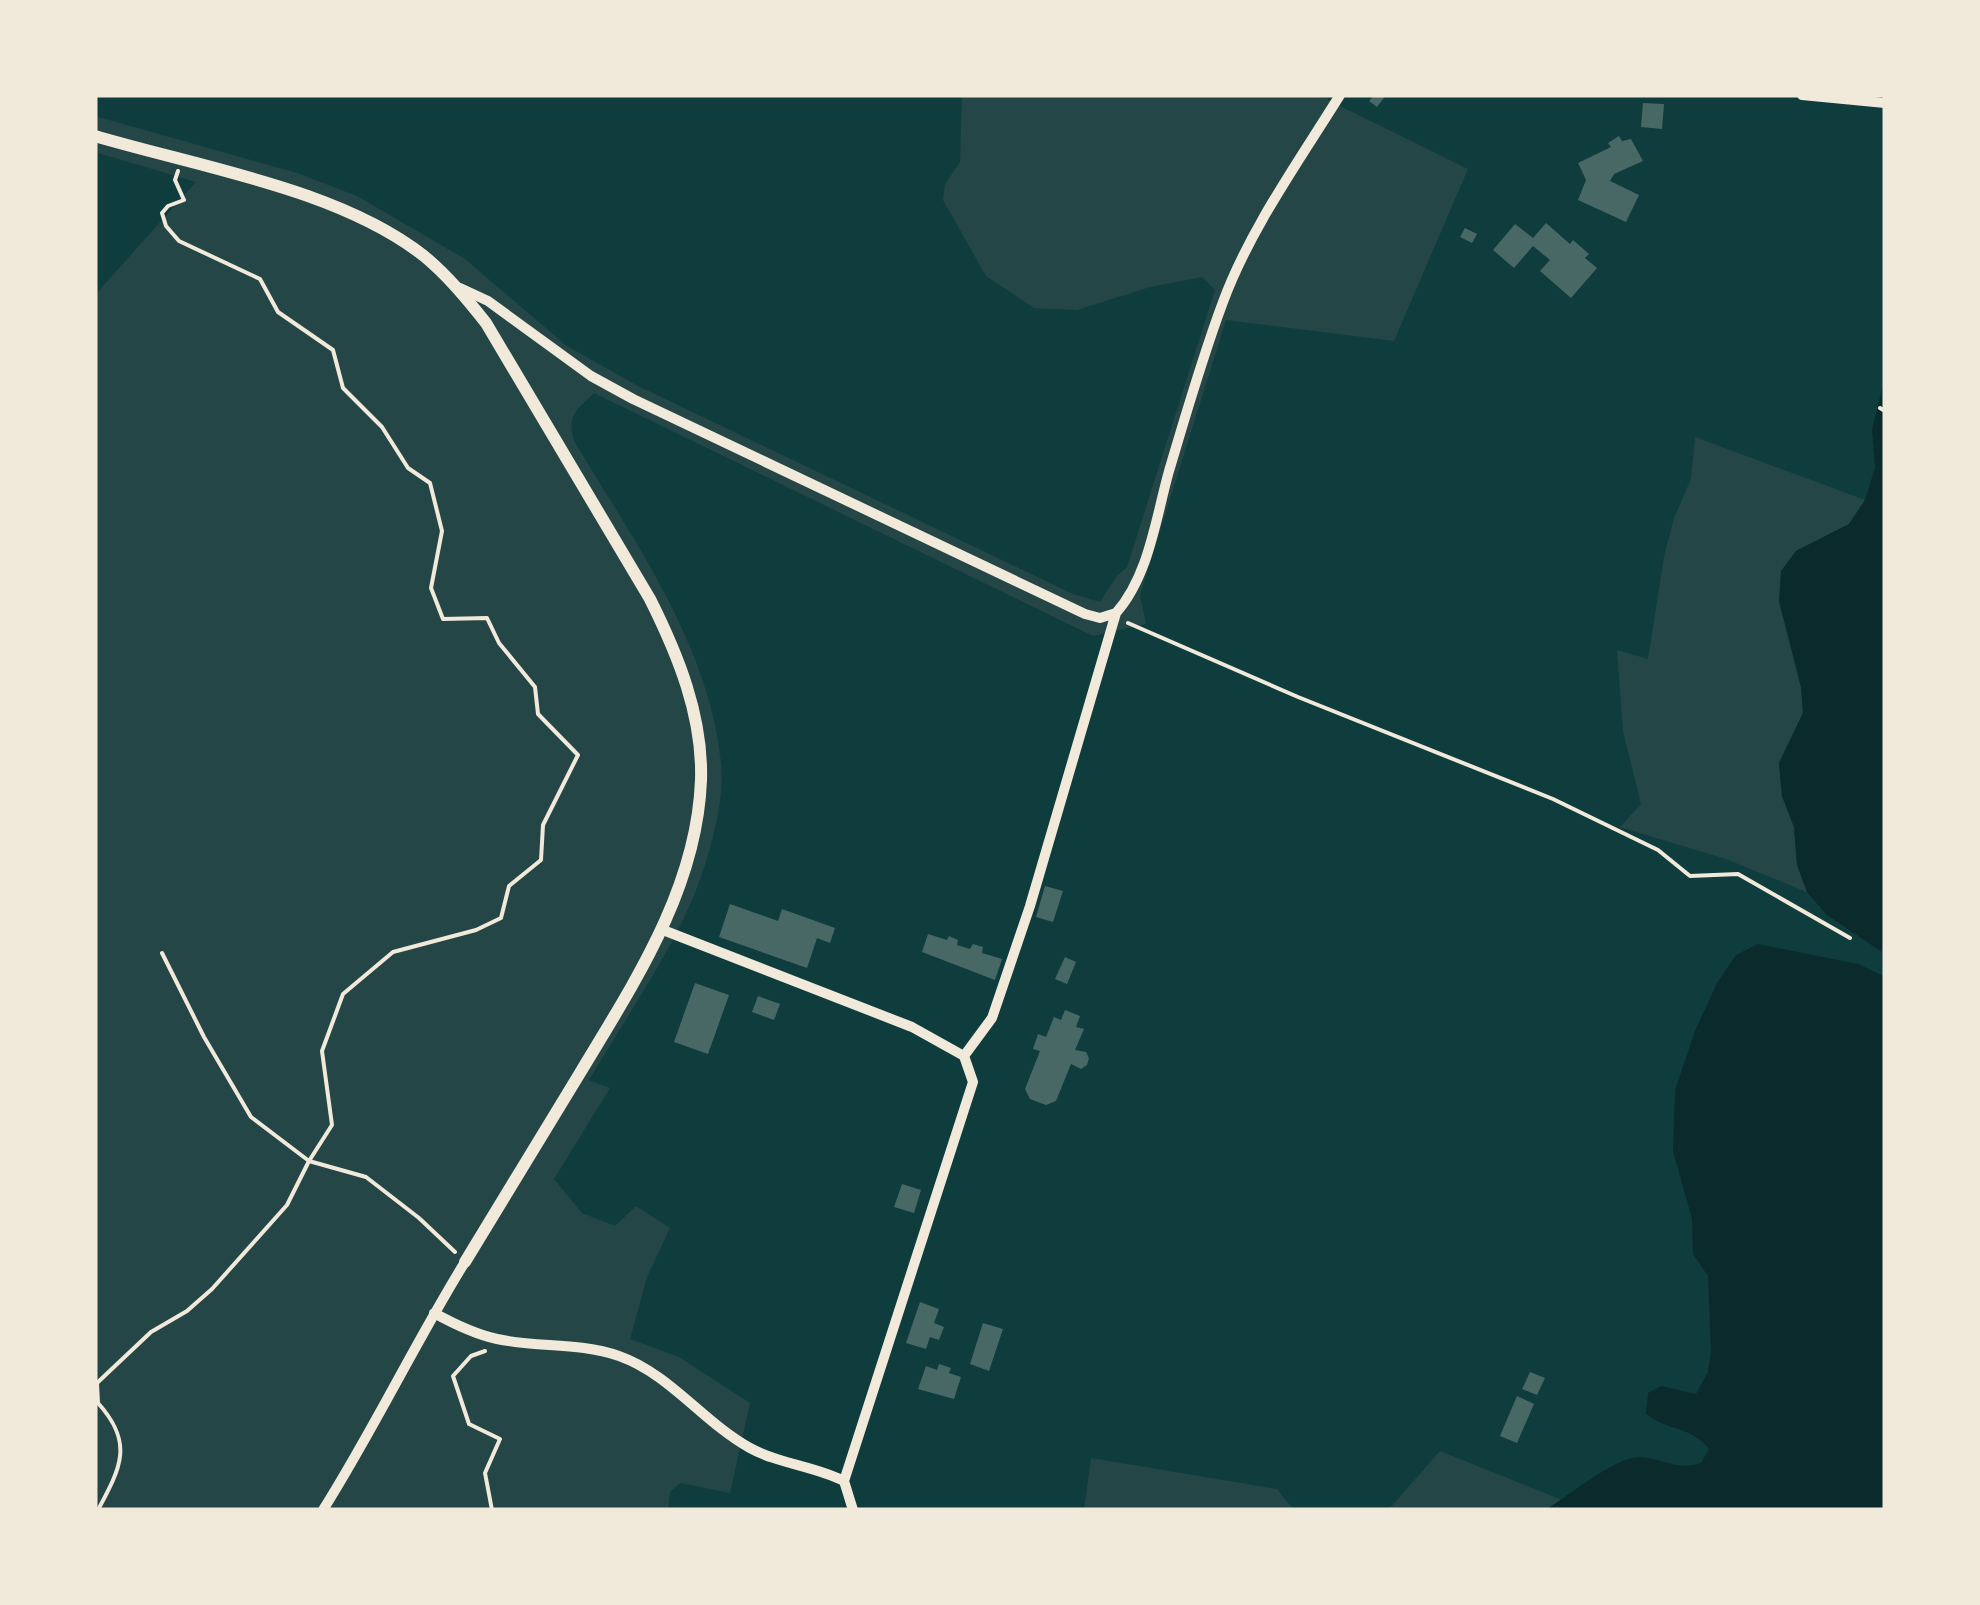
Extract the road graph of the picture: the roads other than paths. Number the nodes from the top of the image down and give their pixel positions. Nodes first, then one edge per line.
1 (1340, 95) edge
2 (1802, 95) edge
3 (1885, 103) edge
4 (95, 136) edge
5 (457, 286) junction
6 (1116, 613) junction
7 (663, 930) junction
8 (964, 1056) junction
9 (465, 1262) joint
10 (434, 1312) junction
11 (844, 1481) junction
12 (323, 1510) edge
13 (852, 1510) edge

1 - 6 street
2 - 3 street
4 - 5 street
5 - 6 street
5 - 7 street
6 - 8 street
7 - 8 street
7 - 9 street
8 - 11 street
9 - 10 street
10 - 11 street
10 - 12 street
11 - 13 street

